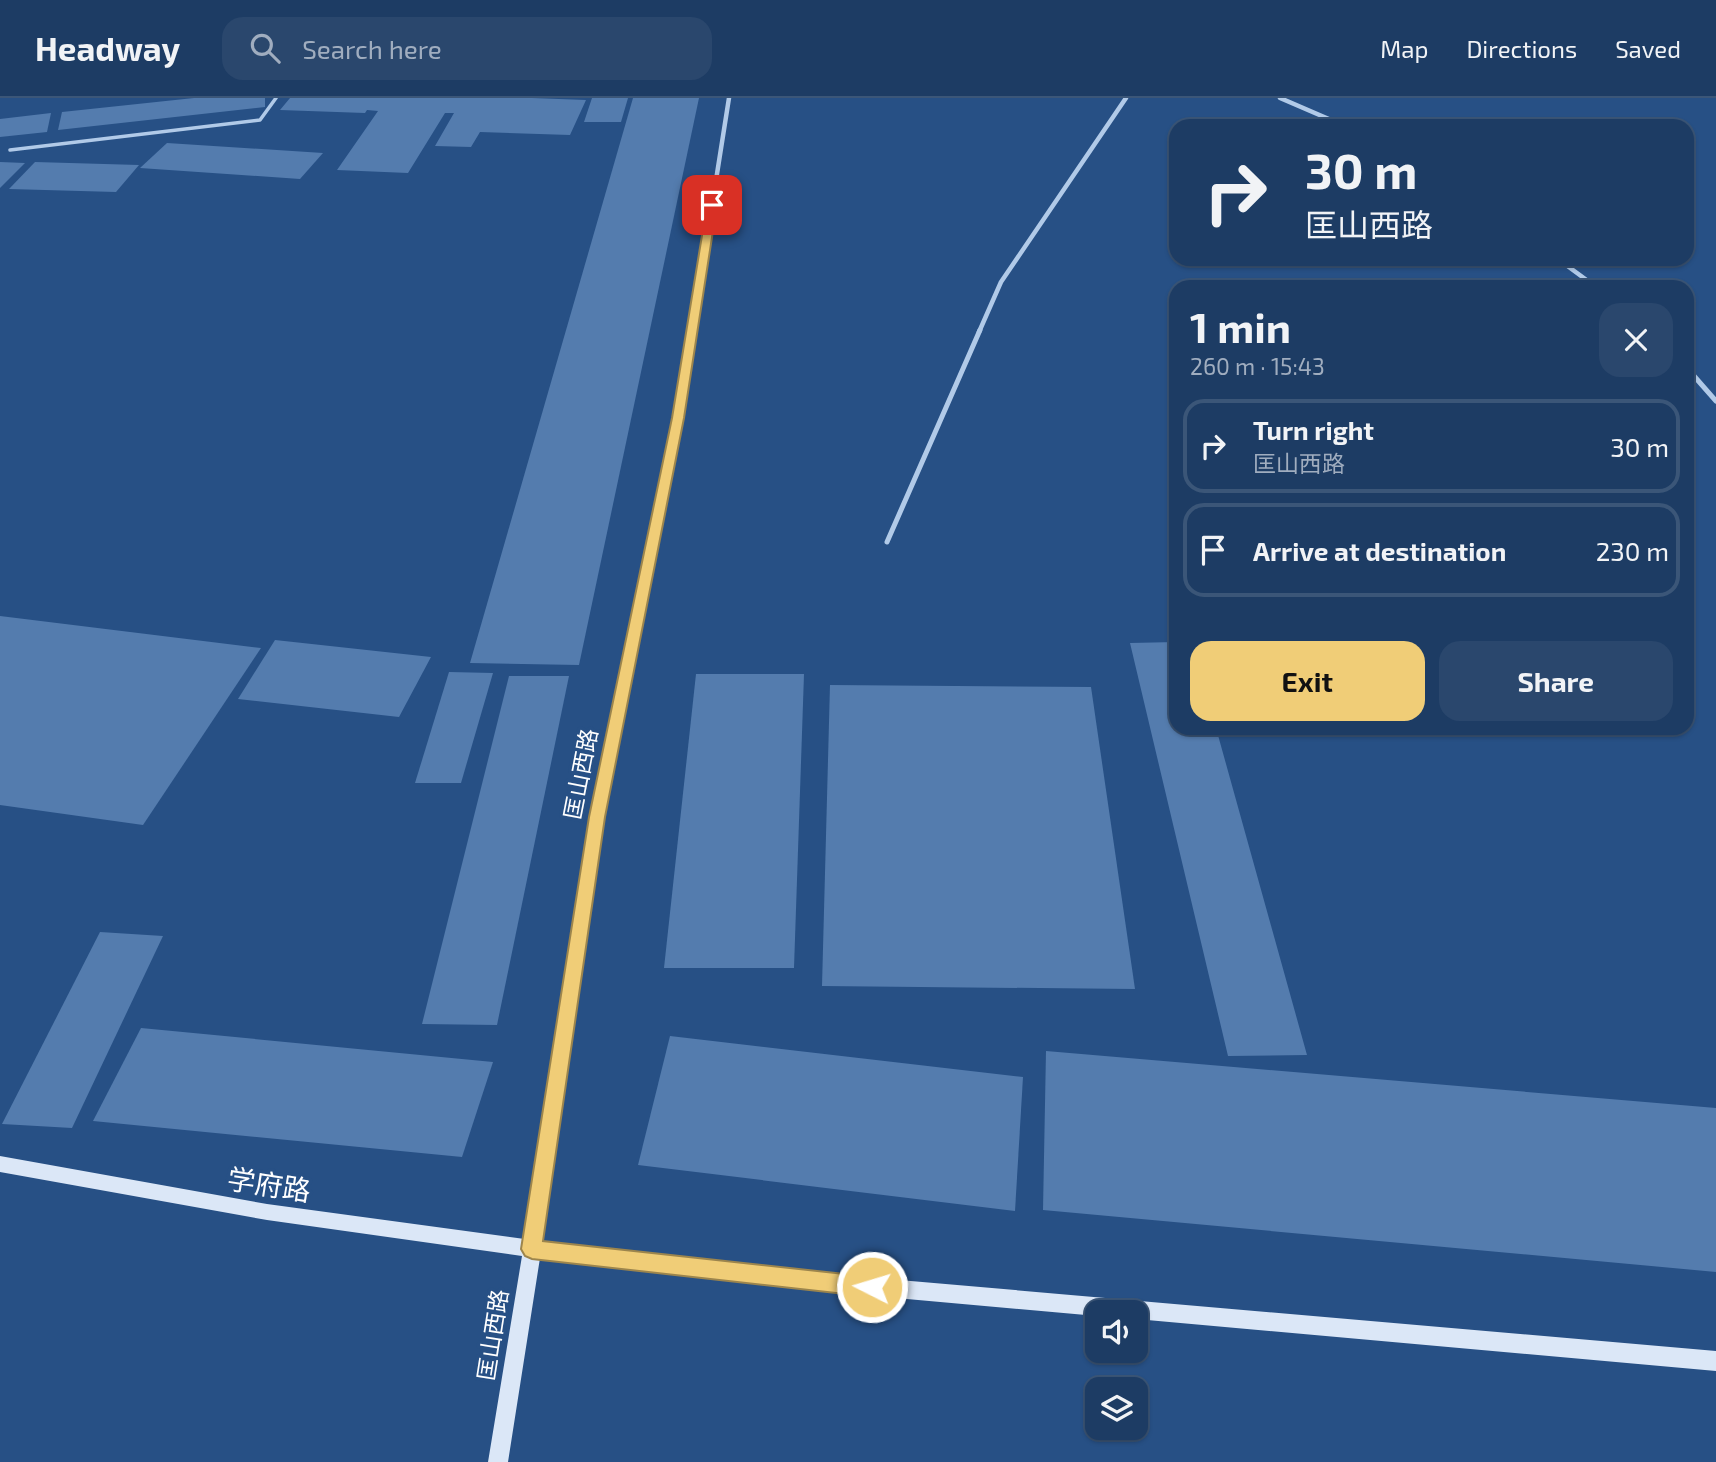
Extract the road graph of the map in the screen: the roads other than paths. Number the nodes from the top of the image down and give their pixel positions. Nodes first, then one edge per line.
1 (276, 98) edge
2 (729, 98) edge
3 (1126, 98) edge
4 (1280, 98) edge
5 (1329, 119) edge
6 (10, 150) dead end
7 (1568, 266) edge
8 (1587, 280) edge
9 (1694, 376) edge
10 (1716, 401) edge
11 (887, 542) dead end
12 (0, 1164) edge
13 (532, 1249) junction
14 (1716, 1362) edge
15 (498, 1462) edge

1 - 6 lane
2 - 13 street, 匡山西路
3 - 11 street
4 - 5 street
7 - 8 street
9 - 10 street
12 - 13 main road, 学府路
13 - 14 main road, 学府路
13 - 15 main road, 匡山西路

